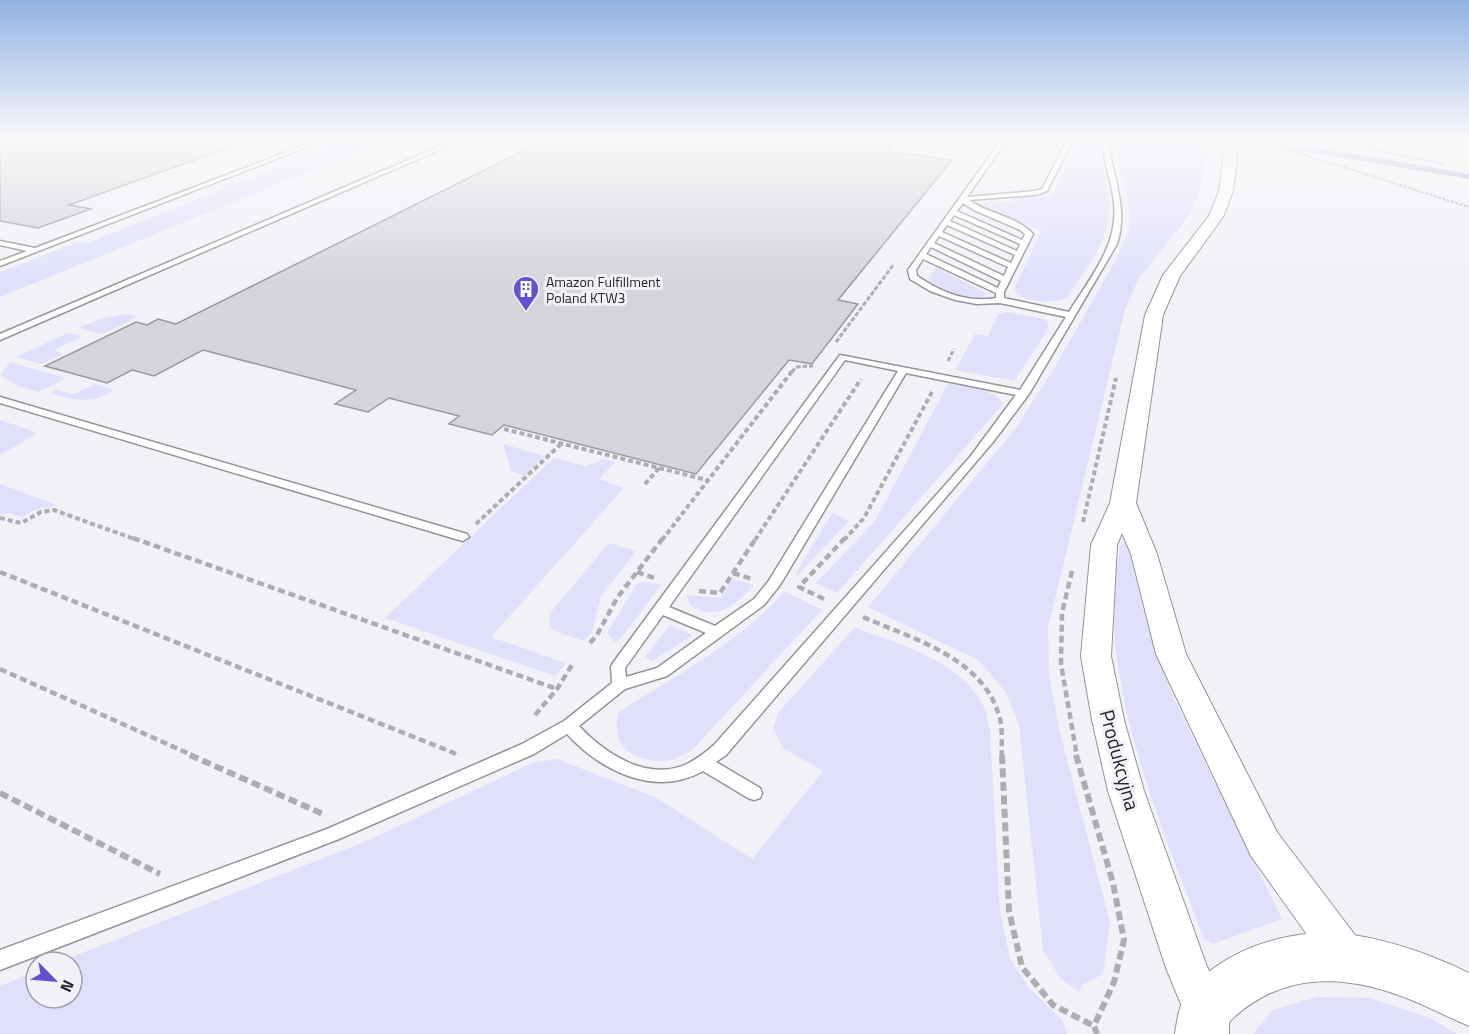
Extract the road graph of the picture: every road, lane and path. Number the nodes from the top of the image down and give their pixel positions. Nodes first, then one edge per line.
1 (197, 188) edge
2 (347, 188) edge
3 (970, 188) edge
4 (1046, 188) edge
5 (1115, 188) edge
6 (1226, 188) edge
7 (1406, 188) edge
8 (962, 199) junction
9 (1469, 207) edge
10 (953, 212) junction
11 (945, 222) junction
12 (938, 233) junction
13 (0, 243) edge
14 (1024, 243) junction
15 (931, 244) junction
16 (35, 251) junction
17 (1018, 254) junction
18 (922, 255) junction
19 (897, 260) dead end
20 (0, 264) edge
21 (1012, 266) junction
22 (1006, 280) junction
23 (1000, 296) junction
24 (1071, 315) junction
25 (0, 338) edge
26 (835, 343) dead end
27 (954, 349) dead end
28 (817, 366) dead end
29 (866, 366) junction
30 (904, 369) junction
31 (940, 376) junction
32 (1024, 394) junction
33 (0, 400) edge
34 (504, 429) dead end
35 (562, 443) junction
36 (659, 468) junction
37 (707, 480) junction
38 (645, 484) dead end
39 (1123, 502) junction
40 (0, 518) edge
41 (463, 537) joint
42 (0, 572) edge
43 (637, 572) junction
44 (733, 573) junction
45 (663, 581) dead end
46 (757, 581) dead end
47 (690, 590) dead end
48 (844, 608) junction
49 (661, 609) junction
50 (718, 633) junction
51 (590, 643) dead end
52 (572, 665) dead end
53 (0, 669) edge
54 (620, 685) junction
55 (557, 689) junction
56 (535, 716) dead end
57 (569, 725) junction
58 (460, 755) dead end
59 (703, 763) junction
60 (0, 793) edge
61 (754, 793) dead end
62 (323, 814) dead end
63 (160, 875) dead end
64 (1347, 957) junction
65 (0, 960) edge
66 (1469, 1000) edge
67 (1203, 1022) edge
68 (1094, 1026) dead end

1 - 16 lane
2 - 25 lane
3 - 8 lane
4 - 8 lane
5 - 24 lane
6 - 39 street, Produkcyjna
7 - 9 path
8 - 10 lane
8 - 14 lane
10 - 11 lane
10 - 14 lane
11 - 12 lane
11 - 17 lane
12 - 15 lane
12 - 21 lane
13 - 16 lane
14 - 17 lane
15 - 18 lane
15 - 22 lane
16 - 20 lane
17 - 21 lane
18 - 23 lane
18 - 23 lane
19 - 26 path
21 - 22 lane
22 - 23 lane
23 - 24 lane
24 - 32 lane
27 - 31 path
28 - 37 path
29 - 30 lane
29 - 44 path
29 - 49 lane
30 - 31 lane
30 - 50 lane
31 - 32 lane
31 - 48 path
32 - 48 lane
33 - 41 lane
34 - 35 path
35 - 36 path
35 - 41 path
36 - 37 path
36 - 38 path
37 - 43 path
39 - 64 street, Produkcyjna
39 - 67 street, Produkcyjna
40 - 55 path
42 - 58 path
43 - 45 path
43 - 51 path
44 - 46 path
44 - 47 path
48 - 59 lane
48 - 68 path
49 - 50 lane
49 - 54 lane
50 - 54 lane
52 - 55 path
53 - 62 path
54 - 57 lane
55 - 56 path
57 - 59 lane
57 - 65 lane
59 - 61 lane
60 - 63 path
64 - 66 street
64 - 67 street

